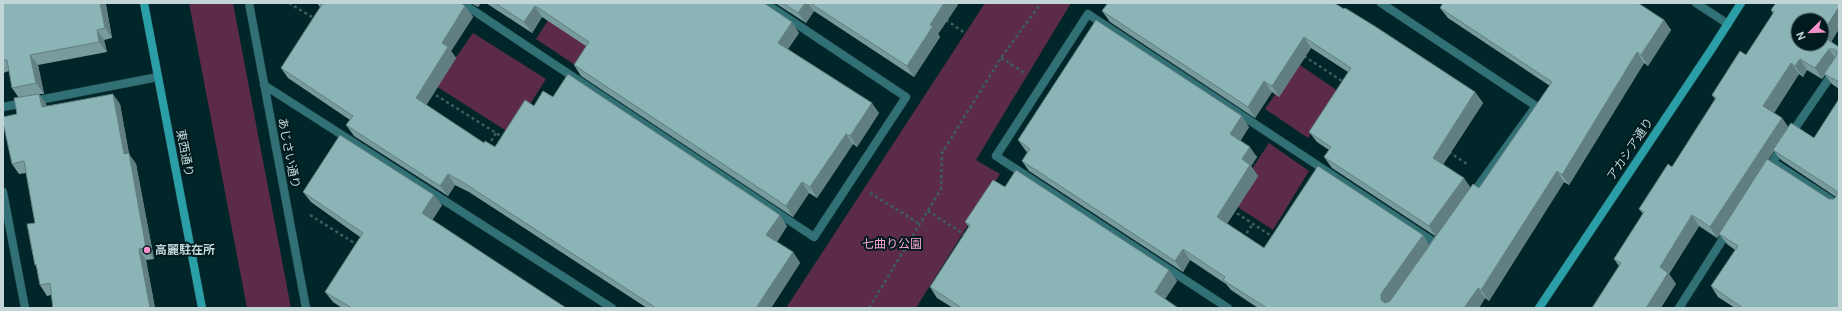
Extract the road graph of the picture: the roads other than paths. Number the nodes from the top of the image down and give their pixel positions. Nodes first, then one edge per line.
1 (144, 3) edge
2 (249, 3) edge
3 (462, 3) edge
4 (765, 3) edge
5 (1381, 3) edge
6 (1696, 3) edge
7 (1741, 3) edge
8 (1728, 24) junction
9 (1839, 64) edge
10 (158, 77) junction
11 (264, 85) junction
12 (3, 107) edge
13 (1773, 162) junction
14 (1760, 181) edge
15 (3, 192) edge
16 (1468, 201) edge
17 (1839, 205) edge
18 (1735, 221) edge
19 (1437, 244) edge
20 (25, 308) edge
21 (202, 308) edge
22 (306, 308) edge
23 (612, 308) edge
24 (1228, 308) edge
25 (1539, 308) edge
26 (1680, 308) edge

1 - 10 street, 東西通り
2 - 11 street, あじさい通り
3 - 4 street
5 - 16 street
6 - 8 street
7 - 8 street, アカシア通り
8 - 25 street, アカシア通り
9 - 13 street
10 - 12 street
10 - 21 street, 東西通り
11 - 22 street, あじさい通り
11 - 23 street
13 - 14 street
13 - 17 street
15 - 20 street
18 - 26 street
19 - 24 street

